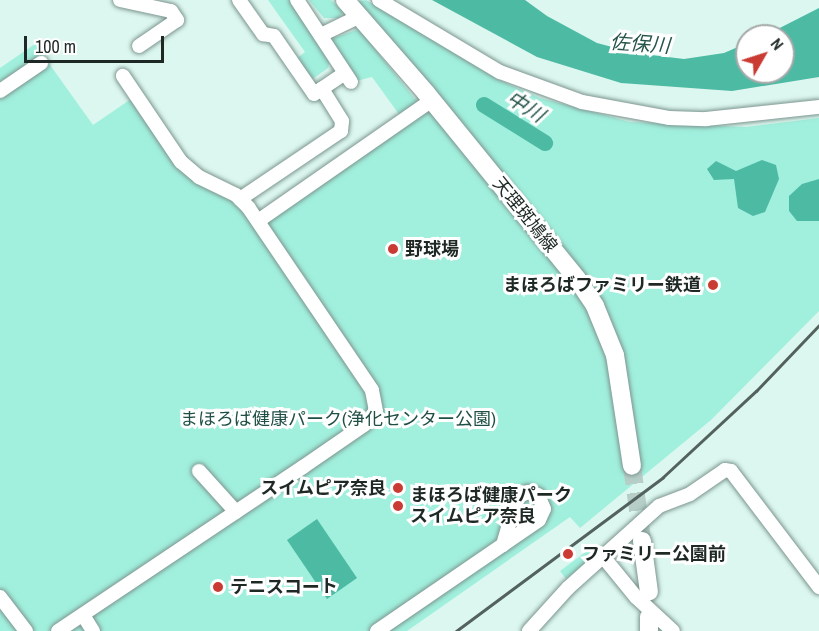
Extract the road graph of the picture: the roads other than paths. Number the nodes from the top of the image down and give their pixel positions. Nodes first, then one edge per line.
1 (120, 0) edge
2 (240, 0) edge
3 (297, 0) edge
4 (345, 0) edge
5 (379, 0) edge
6 (360, 16) junction
7 (322, 34) junction
8 (139, 46) dead end
9 (41, 63) dead end
10 (123, 75) dead end
11 (322, 89) junction
12 (0, 91) edge
13 (432, 100) junction
14 (819, 107) edge
15 (240, 199) junction
16 (258, 221) junction
17 (632, 466) tunnel mouth
18 (199, 471) dead end
19 (236, 512) junction
20 (642, 541) tunnel mouth
21 (503, 545) dead end
22 (605, 559) junction
23 (819, 587) edge
24 (649, 592) dead end
25 (0, 597) edge
26 (83, 615) junction
27 (26, 631) edge
28 (58, 631) edge
29 (93, 631) edge
30 (377, 631) edge
31 (529, 631) edge
32 (673, 631) edge

1 - 8 street
2 - 11 street
3 - 7 street
4 - 6 main road, 天理斑鳩線
5 - 14 street
6 - 7 street
6 - 13 main road, 天理斑鳩線
7 - 11 street
9 - 12 street
10 - 15 street
11 - 15 street
13 - 16 street
13 - 17 main road, 天理斑鳩線
15 - 16 street
16 - 19 street
18 - 19 street
19 - 26 street
20 - 24 main road
21 - 30 street
22 - 23 street
22 - 31 street
22 - 32 street
25 - 27 street
26 - 28 street
26 - 29 street

